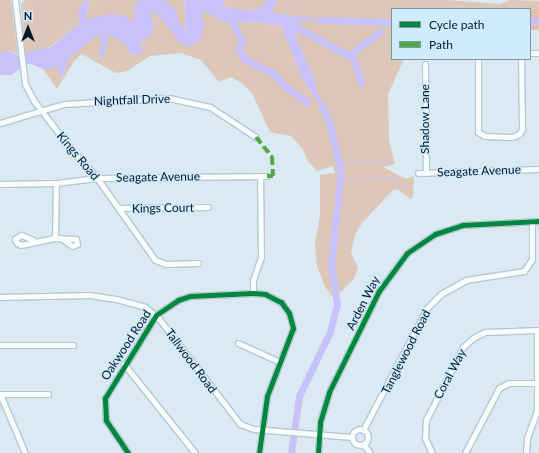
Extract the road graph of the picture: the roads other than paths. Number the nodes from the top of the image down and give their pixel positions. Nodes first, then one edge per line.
1 (15, 0) edge
2 (478, 60) edge
3 (522, 60) edge
4 (425, 64) dead end
5 (41, 110) junction
6 (0, 123) edge
7 (256, 137) dead end
8 (539, 170) edge
9 (418, 173) dead end
10 (426, 173) junction
11 (260, 176) junction
12 (267, 176) dead end
13 (97, 178) junction
14 (56, 183) junction
15 (0, 184) edge
16 (208, 207) dead end
17 (118, 208) junction
18 (532, 221) junction
19 (539, 221) edge
20 (55, 238) junction
21 (61, 238) dead end
22 (33, 240) dead end
23 (198, 263) dead end
24 (253, 293) junction
25 (0, 296) edge
26 (156, 315) junction
27 (538, 330) edge
28 (238, 343) dead end
29 (0, 345) edge
30 (73, 345) dead end
31 (280, 362) junction
32 (124, 364) junction
33 (537, 383) junction
34 (0, 394) edge
35 (48, 394) dead end
36 (262, 430) junction
37 (363, 430) junction
38 (318, 435) junction
39 (352, 437) junction
40 (363, 444) junction
41 (25, 453) edge
42 (128, 453) edge
43 (195, 453) edge
44 (260, 453) edge
45 (318, 453) edge
46 (370, 453) edge
47 (432, 453) edge
48 (464, 453) edge
49 (526, 453) edge

1 - 5 street, Kings Road
2 - 3 street
4 - 10 street, Shadow Lane
5 - 6 street, Nightfall Drive
5 - 7 street, Nightfall Drive
5 - 13 street, Kings Road
8 - 10 street, Seagate Avenue
9 - 10 street, Seagate Avenue
11 - 12 street, Seagate Avenue
11 - 13 street, Seagate Avenue
11 - 24 street
13 - 14 street, Seagate Avenue
13 - 17 street, Kings Road
14 - 15 street, Seagate Avenue
14 - 20 street
16 - 17 street, Kings Court
17 - 23 street, Kings Road
18 - 19 street, Arden Way
18 - 37 street, Tanglewood Road
18 - 38 street, Arden Way
20 - 21 street
20 - 22 street
24 - 26 street, Oakwood Road
24 - 31 street, Oakwood Road
25 - 26 street, Tallwood Road
26 - 32 street, Oakwood Road
26 - 36 street, Tallwood Road
27 - 33 street
27 - 47 street, Coral Way
28 - 31 street
29 - 30 street
31 - 36 street, Oakwood Road
32 - 42 street, Oakwood Road
32 - 43 street
33 - 48 street
33 - 49 street
34 - 35 street
34 - 41 street
36 - 38 street, Tallwood Road
36 - 44 street, Oakwood Road
37 - 39 street
37 - 40 street
38 - 39 street, Tallwood Road
38 - 45 street, Arden Way
39 - 40 street
40 - 46 street

